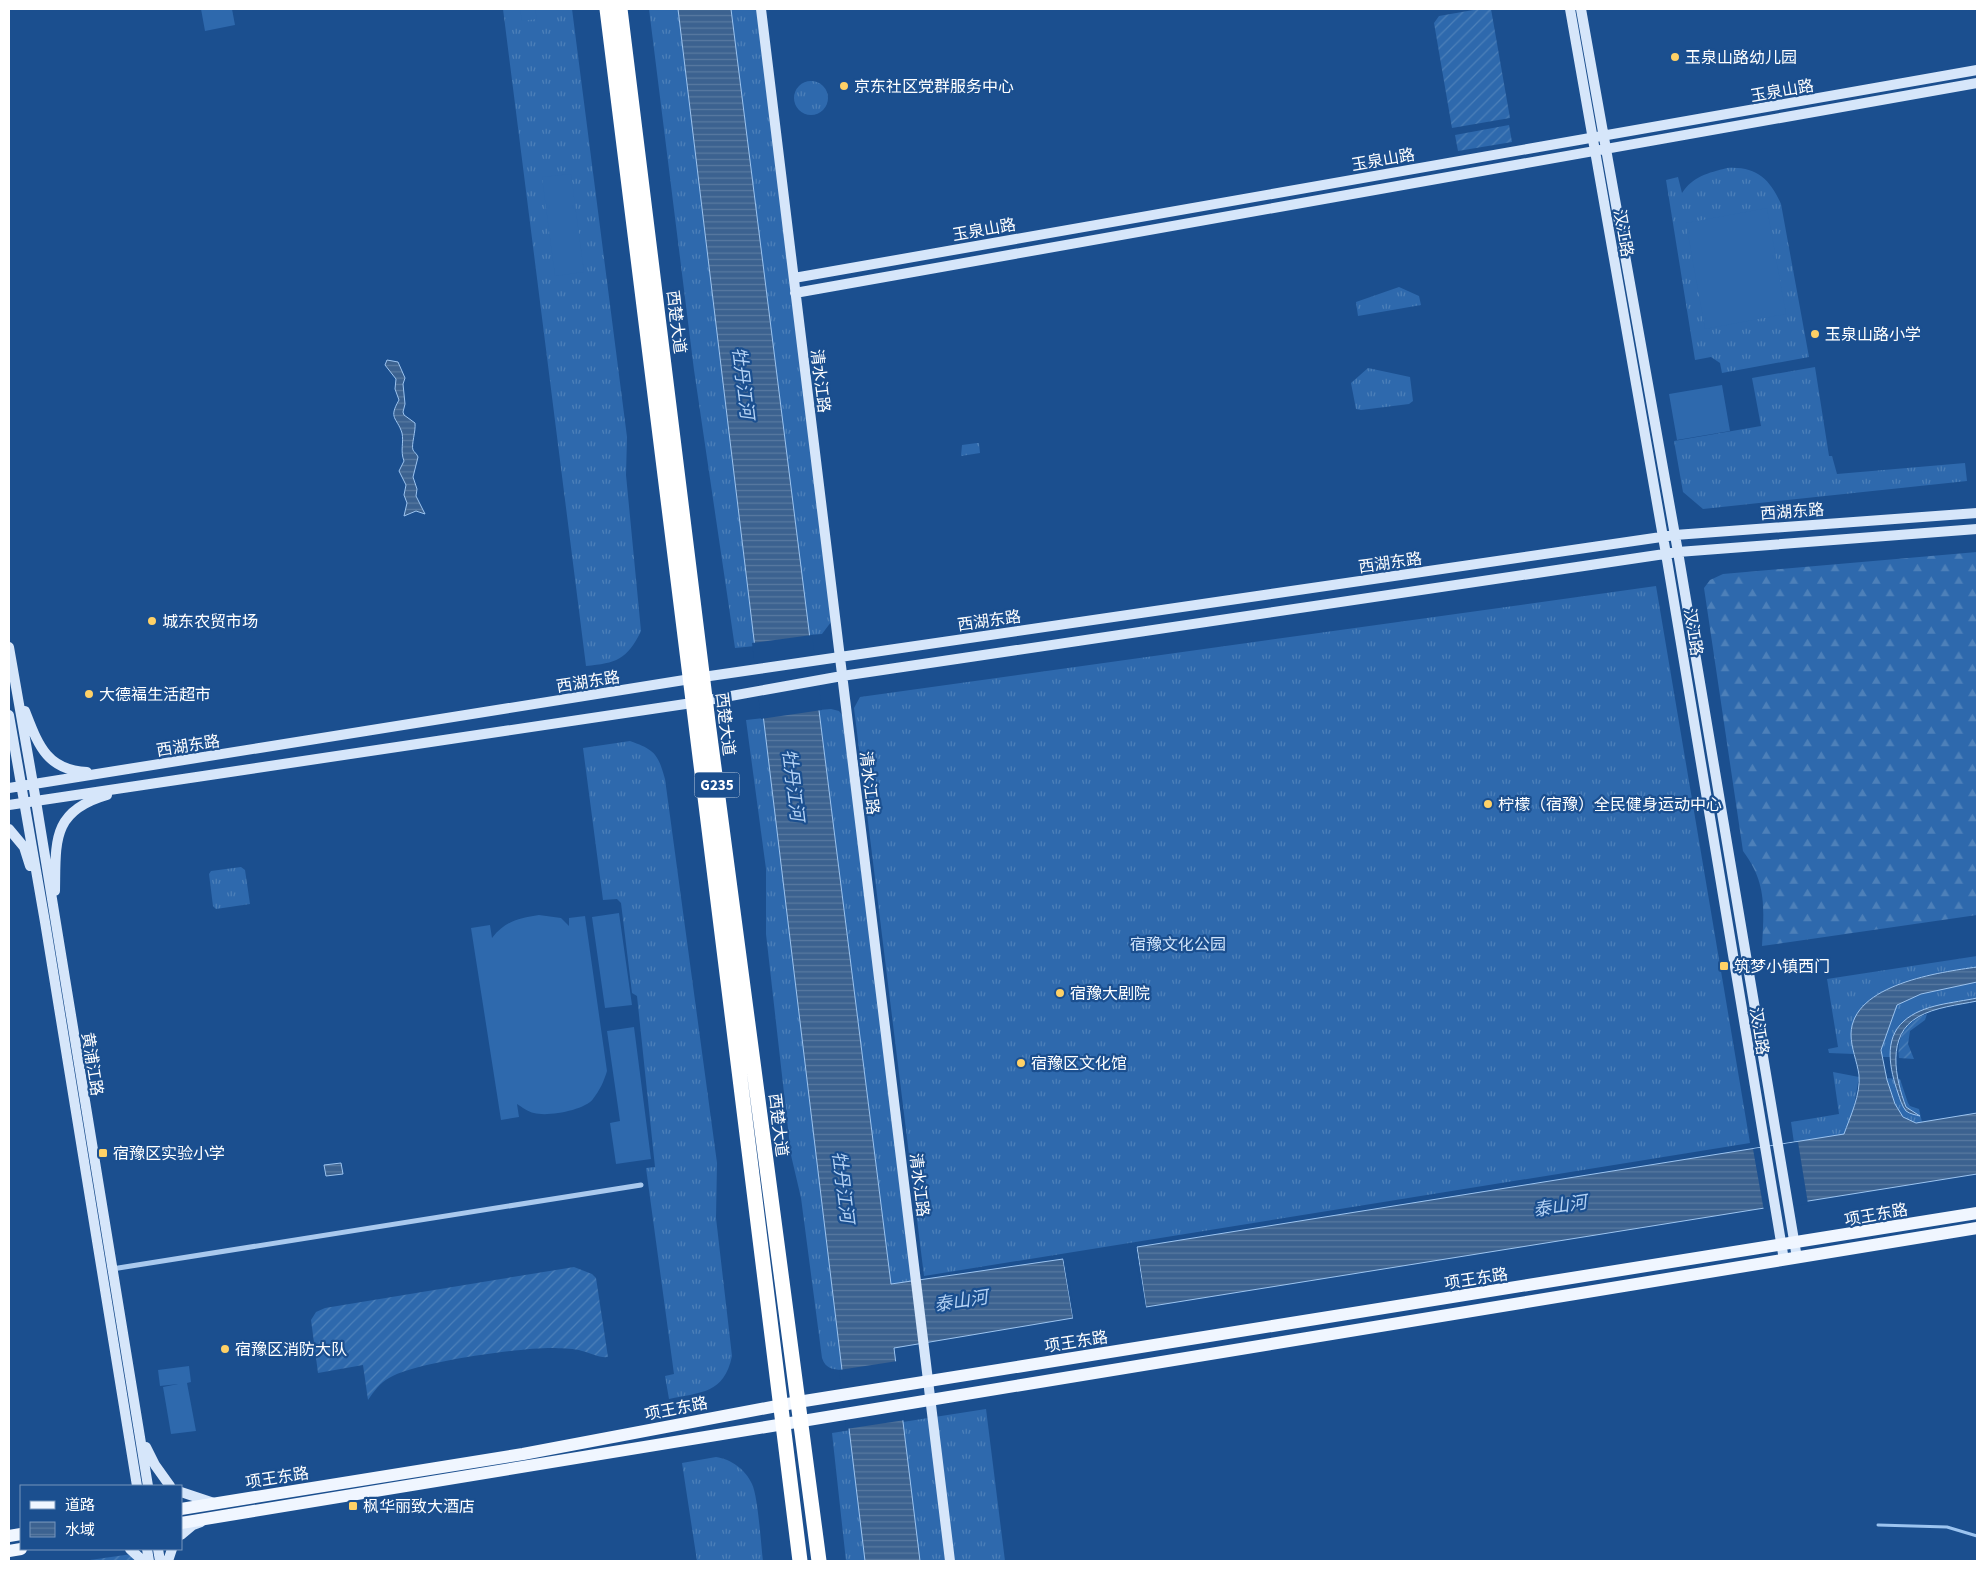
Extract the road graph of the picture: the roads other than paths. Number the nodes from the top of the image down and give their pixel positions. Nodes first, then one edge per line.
1 (607, 9) edge
2 (620, 9) edge
3 (761, 9) edge
4 (1570, 9) edge
5 (1581, 9) edge
6 (1977, 70) edge
7 (1977, 83) edge
8 (1604, 136) junction
9 (1592, 138) junction
10 (1606, 150) junction
11 (1594, 152) junction
12 (794, 278) junction
13 (795, 293) junction
14 (1977, 512) edge
15 (1977, 529) edge
16 (1675, 535) junction
17 (1663, 537) junction
18 (1678, 552) junction
19 (1666, 554) junction
20 (9, 647) edge
21 (840, 657) junction
22 (842, 676) junction
23 (696, 678) junction
24 (16, 691) junction
25 (699, 702) junction
26 (9, 715) edge
27 (141, 768) junction
28 (33, 784) junction
29 (145, 785) junction
30 (21, 787) junction
31 (9, 788) edge
32 (36, 801) junction
33 (24, 803) junction
34 (9, 805) edge
35 (9, 829) edge
36 (50, 921) junction
37 (641, 1185) dead end
38 (1977, 1213) edge
39 (1977, 1228) edge
40 (1795, 1244) junction
41 (1781, 1246) junction
42 (1797, 1258) junction
43 (1784, 1260) junction
44 (107, 1270) junction
45 (929, 1381) junction
46 (931, 1400) junction
47 (798, 1402) junction
48 (781, 1405) junction
49 (802, 1422) junction
50 (784, 1424) junction
51 (136, 1439) junction
52 (128, 1485) edge
53 (137, 1485) edge
54 (148, 1485) edge
55 (169, 1485) edge
56 (182, 1492) edge
57 (215, 1504) junction
58 (182, 1509) edge
59 (216, 1517) junction
60 (182, 1523) edge
61 (182, 1534) edge
62 (131, 1550) edge
63 (142, 1561) edge
64 (800, 1561) edge
65 (819, 1561) edge
66 (950, 1561) edge

1 - 23 highway, 西楚大道 / G235
2 - 23 highway, 西楚大道 / G235
3 - 12 street, 清水江路
4 - 9 street, 汉江路
5 - 8 street, 汉江路
6 - 8 street, 玉泉山路
7 - 10 street, 玉泉山路
8 - 9 street, 玉泉山路
8 - 10 street, 汉江路
9 - 11 street, 汉江路
9 - 12 street, 玉泉山路
10 - 11 street, 玉泉山路
10 - 16 street, 汉江路
11 - 13 street, 玉泉山路
11 - 17 street, 汉江路
12 - 13 street, 清水江路
13 - 21 street, 清水江路
14 - 16 street, 西湖东路
15 - 18 street, 西湖东路
16 - 17 street, 西湖东路
16 - 18 street, 汉江路
17 - 19 street, 汉江路
17 - 21 street, 西湖东路
18 - 19 street, 西湖东路
18 - 40 street, 汉江路
19 - 22 street, 西湖东路
19 - 41 street, 汉江路
20 - 24 street, 黄浦江路
21 - 22 street, 清水江路
21 - 23 street, 西湖东路
22 - 25 street, 西湖东路
22 - 45 street, 清水江路
23 - 25 highway, 西楚大道 / G235
23 - 27 street, 西湖东路
24 - 27 street
24 - 28 street, 黄浦江路
25 - 29 street, 西湖东路
25 - 47 highway, 西楚大道 / G235
25 - 48 highway, 西楚大道 / G235
26 - 30 street, 黄浦江路
27 - 28 street, 西湖东路
28 - 30 street, 西湖东路
28 - 32 street, 黄浦江路
29 - 32 street, 西湖东路
29 - 36 street
30 - 31 street, 西湖东路
30 - 33 street, 黄浦江路
32 - 33 street, 西湖东路
32 - 36 street, 黄浦江路
33 - 34 street, 西湖东路
33 - 36 street, 黄浦江路
35 - 36 street
36 - 44 street, 黄浦江路
37 - 44 street
38 - 40 main road, 项王东路
39 - 42 main road, 项王东路
40 - 41 main road, 项王东路
40 - 42 street, 汉江路
41 - 43 street, 汉江路
41 - 45 main road, 项王东路
42 - 43 main road, 项王东路
43 - 46 main road, 项王东路
44 - 51 street, 黄浦江路
45 - 46 street, 清水江路
45 - 47 main road, 项王东路
46 - 49 main road, 项王东路
46 - 66 street, 清水江路
47 - 48 main road, 项王东路
47 - 49 highway, 西楚大道 / G235
48 - 50 highway, 西楚大道 / G235
48 - 57 main road, 项王东路
49 - 50 main road, 项王东路
49 - 65 highway, 西楚大道 / G235
50 - 59 main road, 项王东路
50 - 64 highway, 西楚大道 / G235
51 - 52 street
51 - 53 street, 黄浦江路
51 - 54 street, 黄浦江路
51 - 55 street
56 - 57 street
57 - 58 main road, 项王东路
59 - 60 main road, 项王东路
59 - 61 street
62 - 63 street

